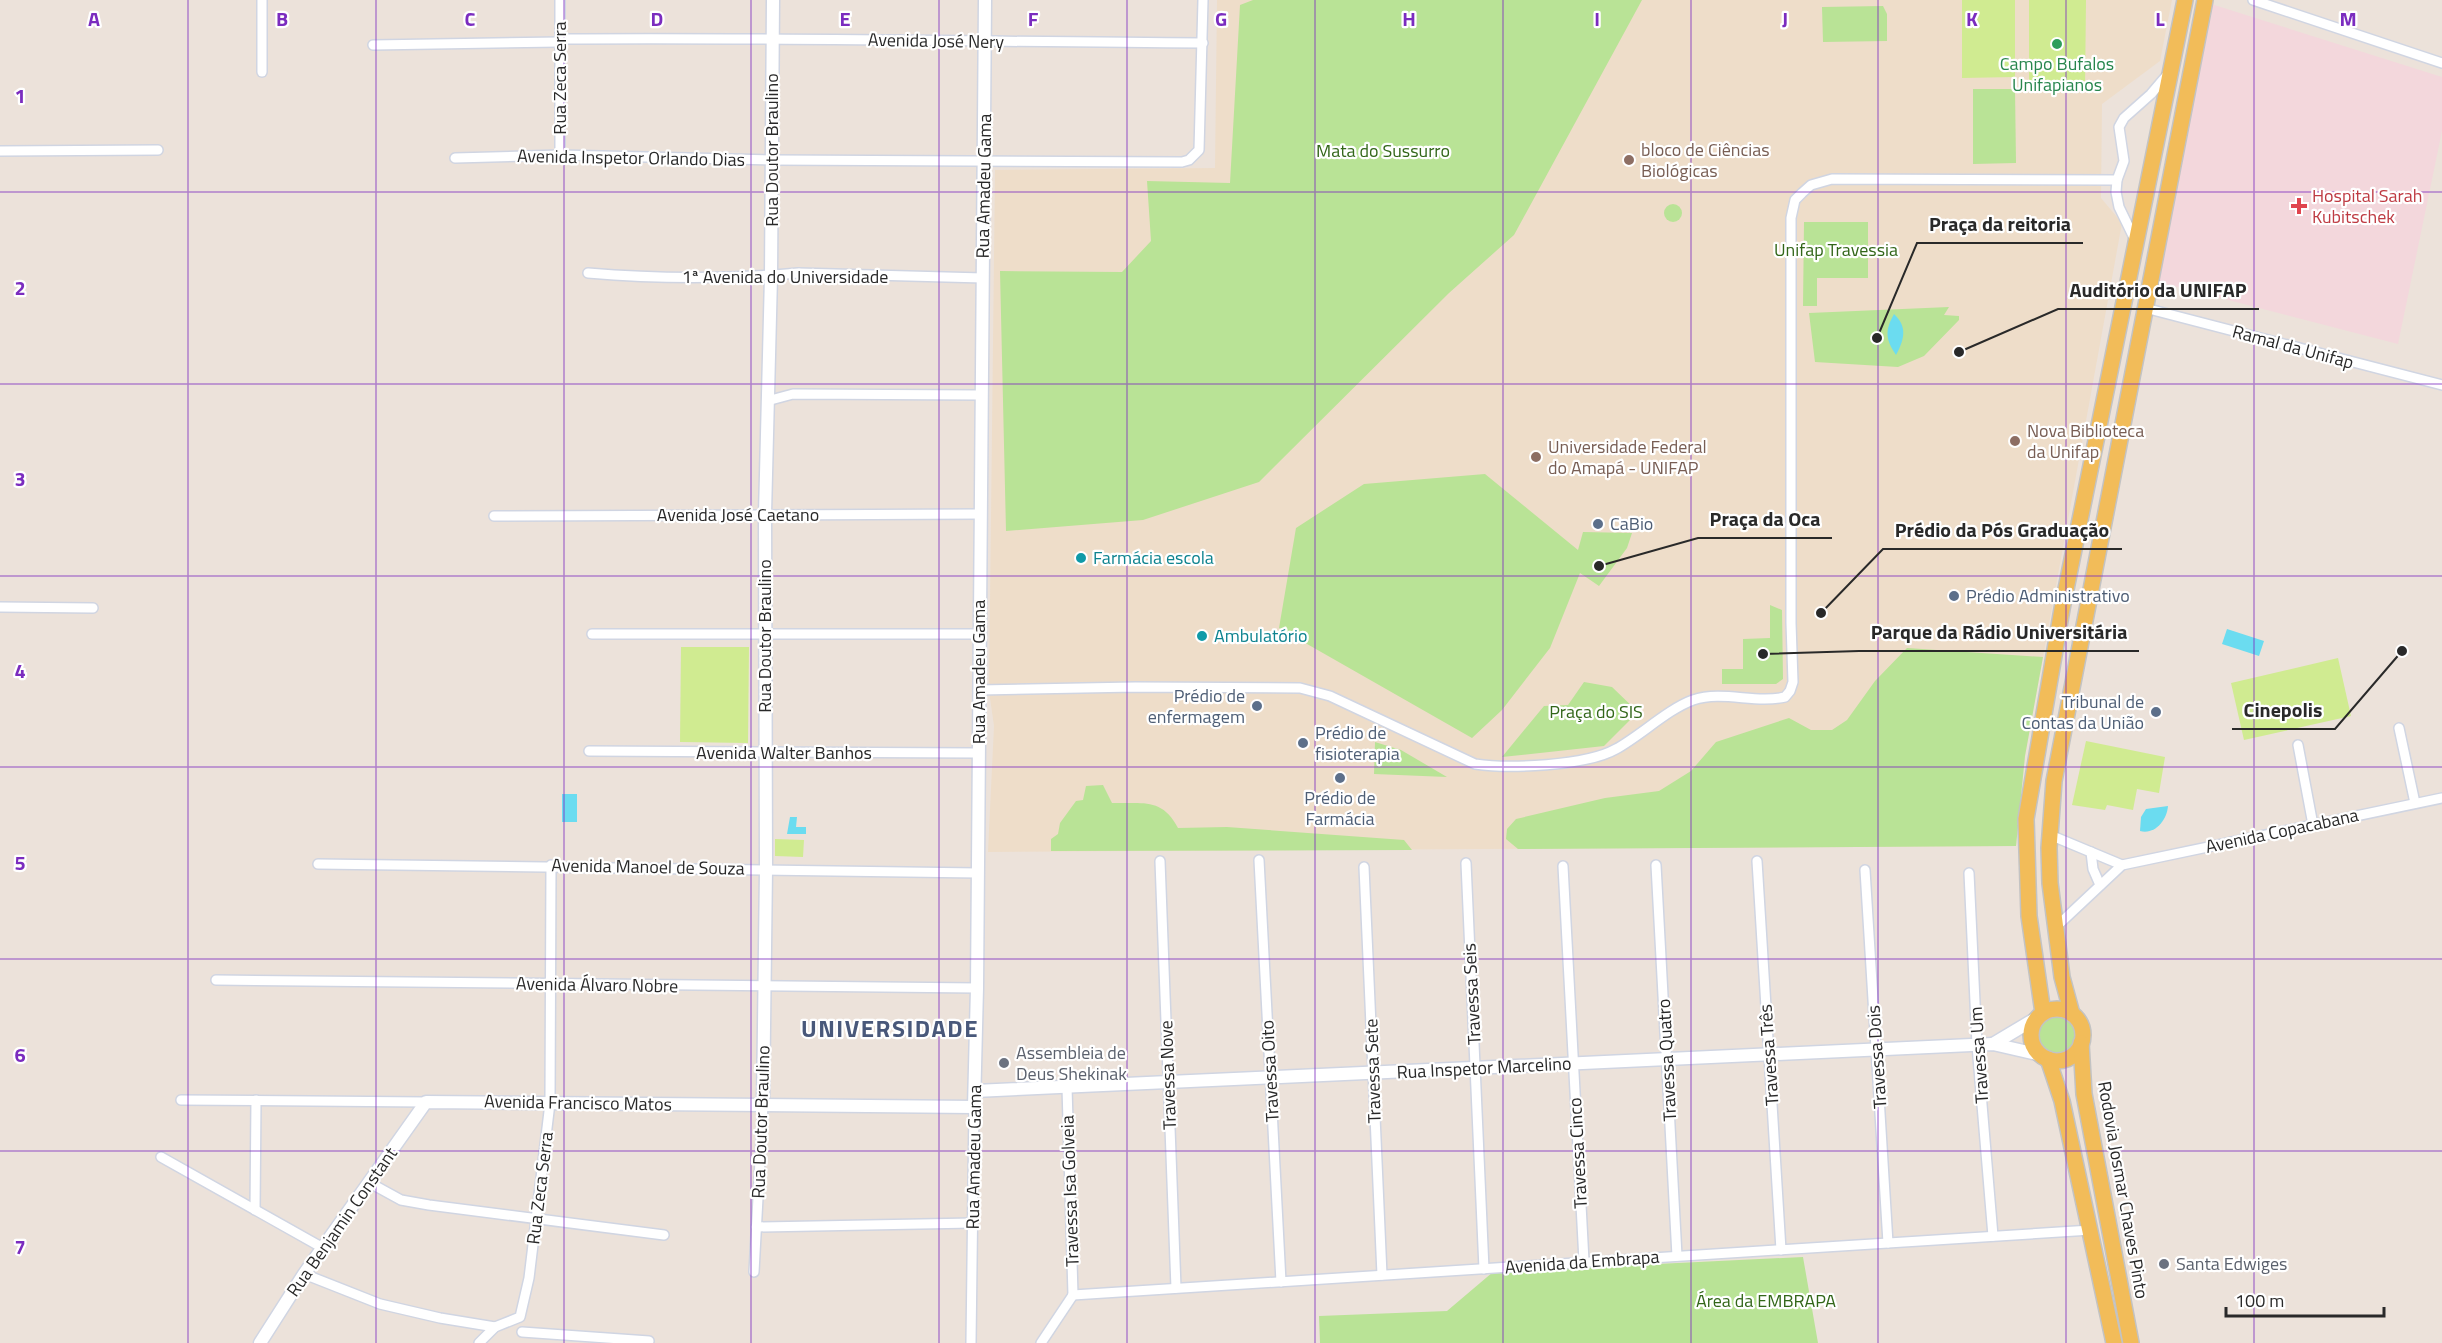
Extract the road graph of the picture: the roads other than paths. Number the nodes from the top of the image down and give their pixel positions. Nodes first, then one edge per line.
1 (262, 0) edge
2 (560, 0) edge
3 (772, 0) edge
4 (985, 0) edge
5 (1203, 0) edge
6 (2185, 0) edge
7 (2205, 0) edge
8 (2253, 0) edge
9 (772, 38) junction
10 (560, 40) junction
11 (985, 42) junction
12 (1203, 43) junction
13 (373, 45) dead end
14 (2442, 63) edge
15 (2171, 70) junction
16 (262, 72) dead end
17 (158, 150) dead end
18 (0, 151) edge
19 (560, 155) junction
20 (455, 158) dead end
21 (773, 160) junction
22 (984, 162) junction
23 (2117, 180) junction
24 (2137, 243) junction
25 (588, 273) dead end
26 (771, 276) junction
27 (983, 278) junction
28 (2145, 308) junction
29 (2442, 385) edge
30 (981, 395) junction
31 (767, 401) junction
32 (765, 514) junction
33 (981, 514) junction
34 (494, 516) dead end
35 (0, 607) edge
36 (93, 608) dead end
37 (591, 634) dead end
38 (766, 634) junction
39 (978, 634) junction
40 (979, 690) junction
41 (2399, 728) dead end
42 (2298, 745) dead end
43 (589, 751) dead end
44 (978, 753) junction
45 (766, 754) junction
46 (2442, 798) edge
47 (2415, 803) junction
48 (2313, 825) junction
49 (2050, 836) junction
50 (2091, 852) junction
51 (1259, 860) dead end
52 (1160, 861) dead end
53 (1757, 861) dead end
54 (1466, 863) dead end
55 (318, 864) dead end
56 (551, 865) junction
57 (1656, 865) dead end
58 (2122, 865) junction
59 (1563, 866) dead end
60 (1364, 867) dead end
61 (766, 869) junction
62 (1865, 870) dead end
63 (978, 873) junction
64 (1969, 873) dead end
65 (2100, 885) junction
66 (2057, 926) junction
67 (216, 980) dead end
68 (550, 984) junction
69 (764, 986) junction
70 (977, 988) junction
71 (2072, 1014) junction
72 (2040, 1015) junction
73 (2081, 1042) junction
74 (1993, 1044) junction
75 (1977, 1045) junction
76 (1876, 1049) junction
77 (1769, 1054) junction
78 (2045, 1057) junction
79 (1666, 1059) junction
80 (1573, 1064) junction
81 (1475, 1068) junction
82 (1373, 1073) junction
83 (1270, 1078) junction
84 (1168, 1082) junction
85 (1067, 1087) junction
86 (975, 1091) junction
87 (181, 1100) dead end
88 (256, 1100) junction
89 (426, 1102) junction
90 (550, 1103) junction
91 (763, 1105) junction
92 (974, 1107) junction
93 (161, 1157) dead end
94 (370, 1183) junction
95 (255, 1210) junction
96 (537, 1218) junction
97 (973, 1223) junction
98 (756, 1227) junction
99 (2091, 1230) junction
100 (664, 1235) dead end
101 (1993, 1236) junction
102 (1888, 1243) junction
103 (323, 1248) junction
104 (1781, 1250) junction
105 (1677, 1256) junction
106 (1584, 1261) junction
107 (1484, 1269) junction
108 (754, 1272) dead end
109 (304, 1274) junction
110 (1382, 1275) junction
111 (1281, 1282) junction
112 (1176, 1288) junction
113 (1073, 1295) junction
114 (520, 1317) junction
115 (495, 1327) junction
116 (522, 1332) junction
117 (649, 1341) dead end
118 (262, 1342) edge
119 (479, 1343) edge
120 (523, 1343) edge
121 (970, 1343) edge
122 (1041, 1343) edge
123 (2114, 1343) edge
124 (2131, 1343) edge

1 - 16 street
2 - 10 street, Rua Zeca Serra
3 - 9 street, Rua Doutor Braulino
4 - 11 street, Rua Amadeu Gama
5 - 12 street
6 - 15 main road, Rodovia Josmar Chaves Pinto
7 - 28 main road, Rodovia Josmar Chaves Pinto
8 - 14 street
9 - 10 street, Avenida José Nery
9 - 11 street, Avenida José Nery
9 - 21 street, Rua Doutor Braulino
10 - 13 street, Avenida José Nery
10 - 19 street, Rua Zeca Serra
11 - 12 street, Avenida José Nery
11 - 22 street, Rua Amadeu Gama
12 - 22 street, Avenida Inspetor Orlando Dias
15 - 23 street
15 - 24 main road, Rodovia Josmar Chaves Pinto
17 - 18 street
19 - 20 street, Avenida Inspetor Orlando Dias
19 - 21 street, Avenida Inspetor Orlando Dias
21 - 22 street, Avenida Inspetor Orlando Dias
21 - 26 street, Rua Doutor Braulino
22 - 27 street, Rua Amadeu Gama
23 - 24 street
23 - 40 street
24 - 72 main road, Rodovia Josmar Chaves Pinto
25 - 26 street, 1ª Avenida do Universidade
26 - 27 street, 1ª Avenida do Universidade
26 - 31 street, Rua Doutor Braulino
27 - 30 street, Rua Amadeu Gama
28 - 29 street, Ramal da Unifap
28 - 49 main road, Rodovia Josmar Chaves Pinto
30 - 31 street
30 - 33 street, Rua Amadeu Gama
31 - 32 street, Rua Doutor Braulino
32 - 33 street, Avenida José Caetano
32 - 34 street, Avenida José Caetano
32 - 38 street, Rua Doutor Braulino
33 - 39 street, Rua Amadeu Gama
35 - 36 street
37 - 38 street
38 - 39 street
38 - 45 street, Rua Doutor Braulino
39 - 40 street, Rua Amadeu Gama
40 - 44 street, Rua Amadeu Gama
41 - 47 street
42 - 48 street
43 - 45 street, Avenida Walter Banhos
44 - 45 street, Avenida Walter Banhos
44 - 63 street, Rua Amadeu Gama
45 - 61 street, Rua Doutor Braulino
46 - 47 street, Avenida Copacabana
47 - 48 street, Avenida Copacabana
48 - 58 street, Avenida Copacabana
49 - 50 street
49 - 66 main road, Rodovia Josmar Chaves Pinto
50 - 58 street
50 - 65 street
51 - 83 street, Travessa Oito
52 - 84 street, Travessa Nove
53 - 77 street, Travessa Três
54 - 81 street, Travessa Seis
55 - 56 street, Avenida Manoel de Souza
56 - 61 street, Avenida Manoel de Souza
56 - 68 street, Rua Zeca Serra
57 - 79 street, Travessa Quatro
58 - 65 street
59 - 80 street, Travessa Cinco
60 - 82 street, Travessa Sete
61 - 63 street, Avenida Manoel de Souza
61 - 69 street, Rua Doutor Braulino
62 - 76 street, Travessa Dois
63 - 70 street, Rua Amadeu Gama
64 - 75 street, Travessa Um
65 - 66 street
66 - 71 main road, Rodovia Josmar Chaves Pinto
67 - 68 street, Avenida Álvaro Nobre
68 - 69 street, Avenida Álvaro Nobre
68 - 90 street, Rua Zeca Serra
69 - 70 street, Avenida Álvaro Nobre
69 - 91 street, Rua Doutor Braulino
70 - 86 street, Rua Amadeu Gama
71 - 72 main road
71 - 73 main road, Rodovia Josmar Chaves Pinto
72 - 74 street, Rua Inspetor Marcelino
72 - 78 main road, Rodovia Josmar Chaves Pinto
73 - 78 main road
73 - 124 main road, Rodovia Josmar Chaves Pinto
74 - 75 street, Rua Inspetor Marcelino
74 - 78 street, Rua Inspetor Marcelino
75 - 76 street, Rua Inspetor Marcelino
75 - 101 street, Travessa Um
76 - 77 street, Rua Inspetor Marcelino
76 - 102 street, Travessa Dois
77 - 79 street, Rua Inspetor Marcelino
77 - 104 street, Travessa Três
78 - 99 main road, Rodovia Josmar Chaves Pinto
79 - 80 street, Rua Inspetor Marcelino
79 - 105 street, Travessa Quatro
80 - 81 street, Rua Inspetor Marcelino
80 - 106 street, Travessa Cinco
81 - 82 street, Rua Inspetor Marcelino
81 - 107 street, Travessa Seis
82 - 83 street, Rua Inspetor Marcelino
82 - 110 street, Travessa Sete
83 - 84 street, Rua Inspetor Marcelino
83 - 111 street, Travessa Oito
84 - 85 street, Rua Inspetor Marcelino
84 - 112 street, Travessa Nove
85 - 86 street, Rua Inspetor Marcelino
85 - 113 street, Travessa Isa Golveia
86 - 92 street, Rua Amadeu Gama
87 - 88 street, Avenida Francisco Matos
88 - 89 street, Avenida Francisco Matos
88 - 95 street
89 - 90 street, Avenida Francisco Matos
89 - 94 street, Rua Benjamin Constant
90 - 91 street, Avenida Francisco Matos
90 - 96 street, Rua Zeca Serra
91 - 92 street, Avenida Francisco Matos
91 - 98 street, Rua Doutor Braulino
92 - 97 street, Rua Amadeu Gama
93 - 95 street
94 - 96 street
94 - 103 street, Rua Benjamin Constant
95 - 103 street
96 - 100 street
96 - 114 street, Rua Zeca Serra
97 - 98 street
97 - 121 street, Rua Amadeu Gama
98 - 108 street, Rua Doutor Braulino
99 - 101 street, Avenida da Embrapa
99 - 123 main road, Rodovia Josmar Chaves Pinto
101 - 102 street, Avenida da Embrapa
102 - 104 street, Avenida da Embrapa
103 - 109 street, Rua Benjamin Constant
104 - 105 street, Avenida da Embrapa
105 - 106 street, Avenida da Embrapa
106 - 107 street, Avenida da Embrapa
107 - 110 street, Avenida da Embrapa
109 - 115 street
109 - 118 street, Rua Benjamin Constant
110 - 111 street, Avenida da Embrapa
111 - 112 street, Avenida da Embrapa
112 - 113 street, Avenida da Embrapa
113 - 122 street
114 - 115 street
114 - 116 street
115 - 119 street
116 - 117 street
116 - 120 street

